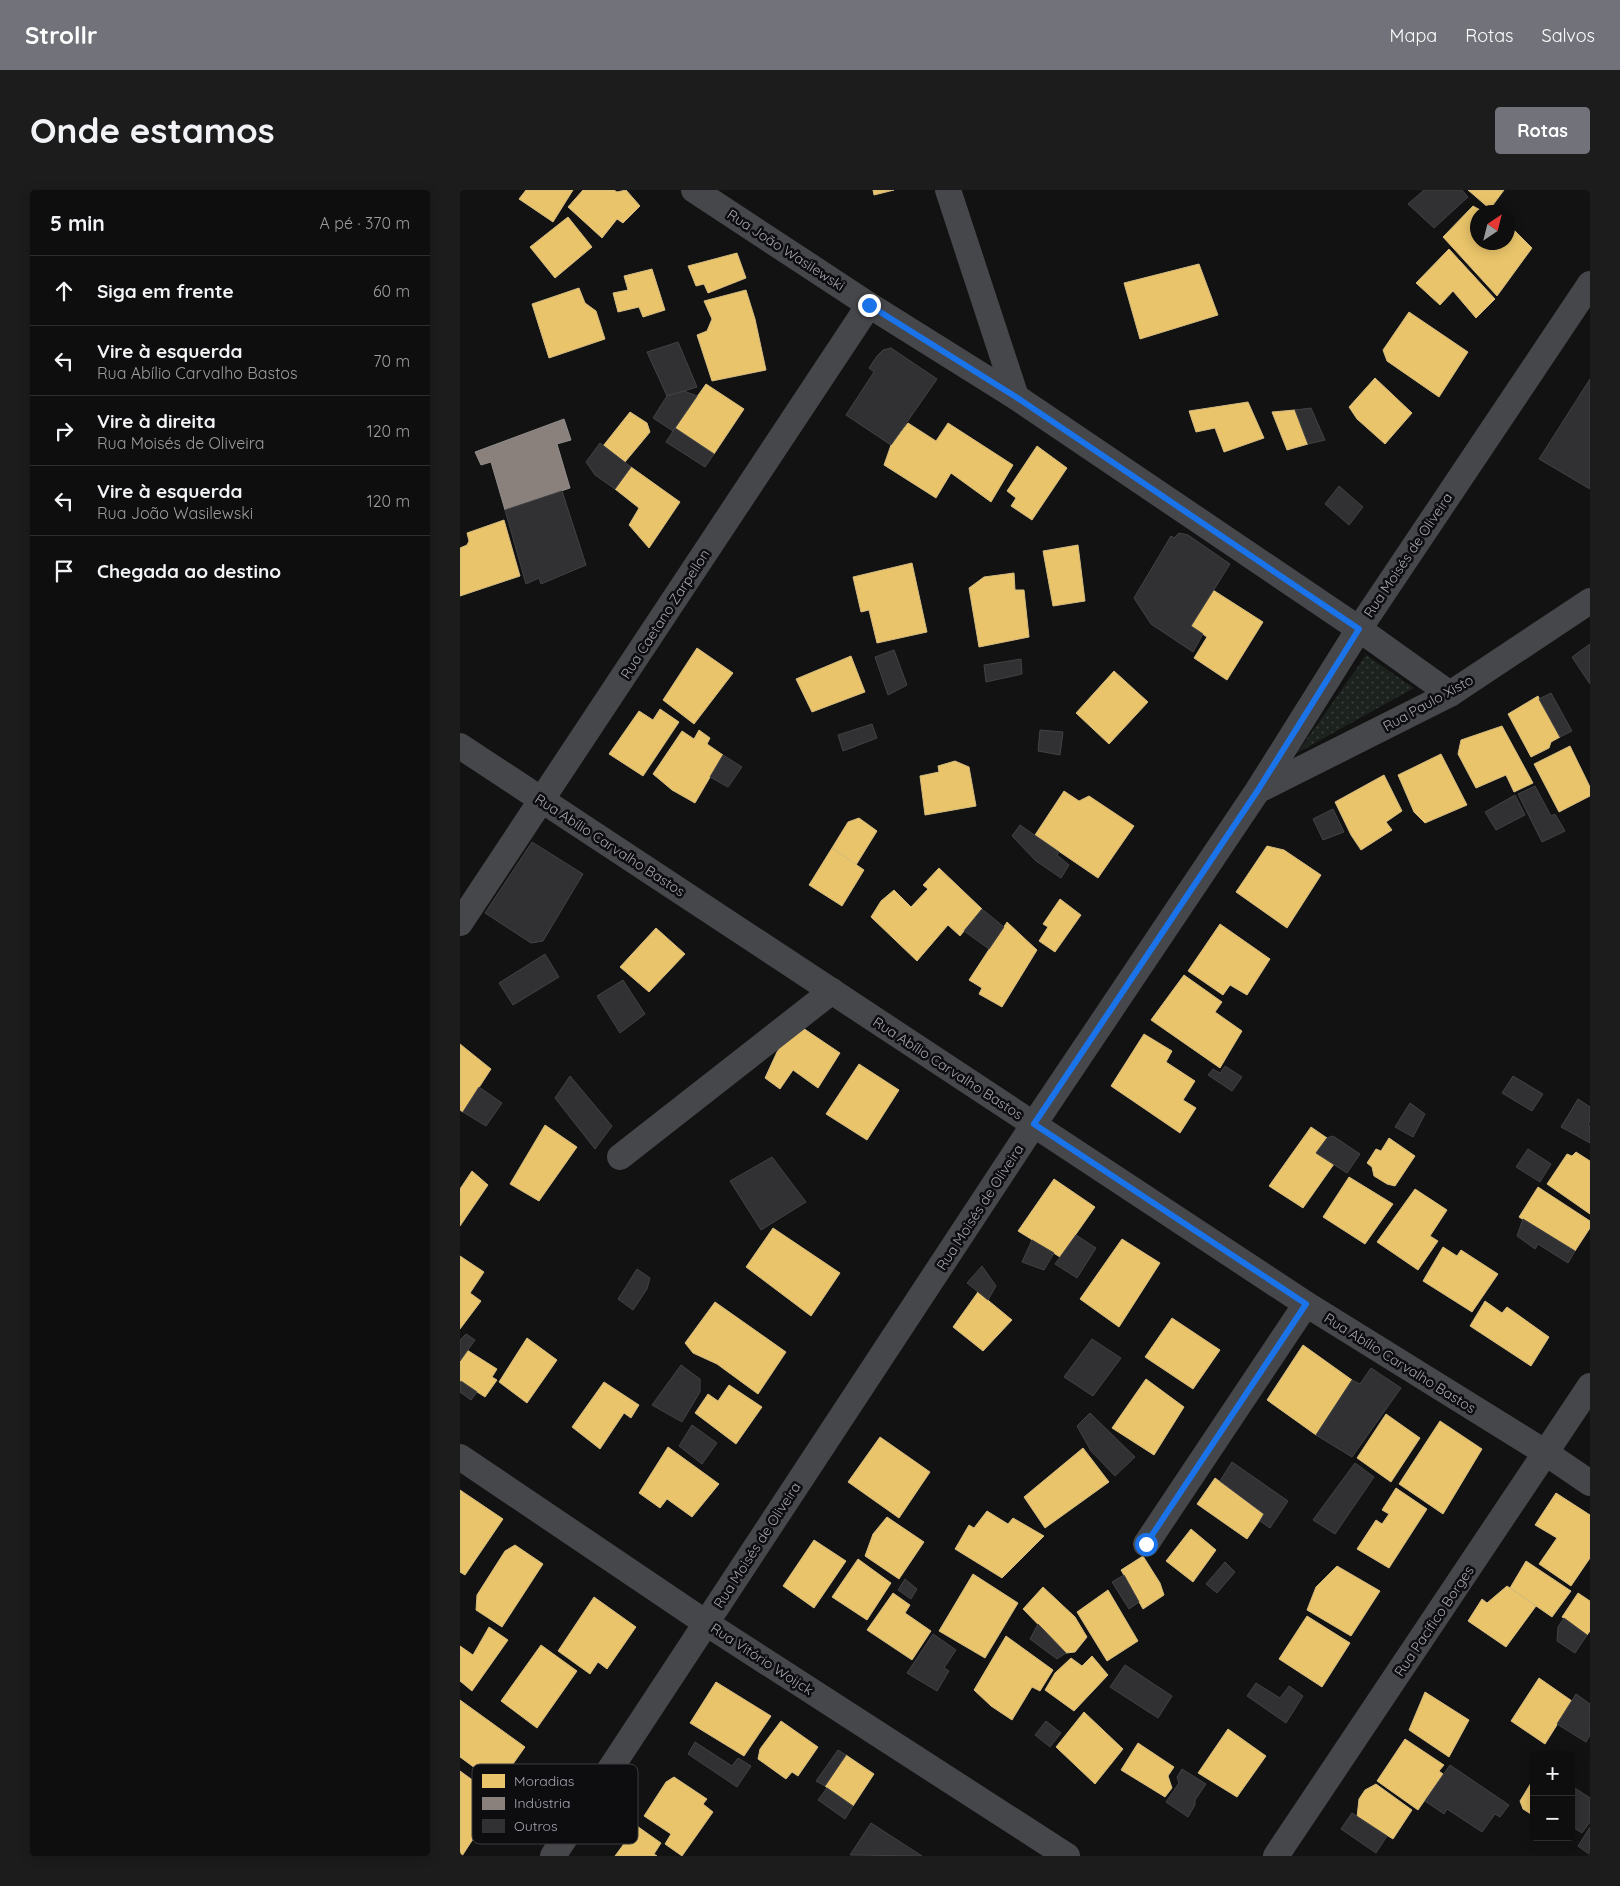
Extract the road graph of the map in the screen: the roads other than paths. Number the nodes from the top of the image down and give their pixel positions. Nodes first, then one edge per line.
1 (694, 190) edge
2 (948, 190) edge
3 (1590, 284) edge
4 (869, 305) junction
5 (1016, 397) junction
6 (1590, 602) edge
7 (1359, 629) junction
8 (1450, 694) junction
9 (460, 746) edge
10 (1258, 790) junction
11 (542, 800) junction
12 (460, 923) edge
13 (832, 991) junction
14 (1034, 1124) junction
15 (620, 1157) dead end
16 (1306, 1304) junction
17 (1590, 1386) edge
18 (1546, 1453) junction
19 (460, 1457) edge
20 (1590, 1483) edge
21 (1146, 1544) dead end
22 (706, 1623) junction
23 (613, 1764) edge
24 (561, 1844) edge
25 (553, 1856) edge
26 (1067, 1856) edge
27 (1276, 1856) edge

1 - 4 street, Rua João Wasilewski
2 - 5 street
3 - 7 street, Rua Moisés de Oliveira
4 - 5 street, Rua João Wasilewski
4 - 11 street, Rua Caetano Zarpellon
5 - 7 street, Rua João Wasilewski
6 - 8 street, Rua Paulo Xisto
7 - 8 street, Rua João Wasilewski
7 - 10 street, Rua Moisés de Oliveira
8 - 10 street, Rua Paulo Xisto
9 - 11 street, Rua Abílio Carvalho Bastos
10 - 14 street, Rua Moisés de Oliveira
11 - 12 street, Rua Caetano Zarpellon
11 - 13 street, Rua Abílio Carvalho Bastos
13 - 14 street, Rua Abílio Carvalho Bastos
13 - 15 street
14 - 16 street, Rua Abílio Carvalho Bastos
14 - 22 street, Rua Moisés de Oliveira
16 - 18 street, Rua Abílio Carvalho Bastos
16 - 21 street
17 - 18 street, Rua Pacífico Borges
18 - 20 street, Rua Abílio Carvalho Bastos
18 - 27 street, Rua Pacífico Borges
19 - 22 street, Rua Vitório Woijck
22 - 23 street, Rua Moisés de Oliveira
22 - 26 street, Rua Vitório Woijck
24 - 25 street, Rua Moisés de Oliveira

